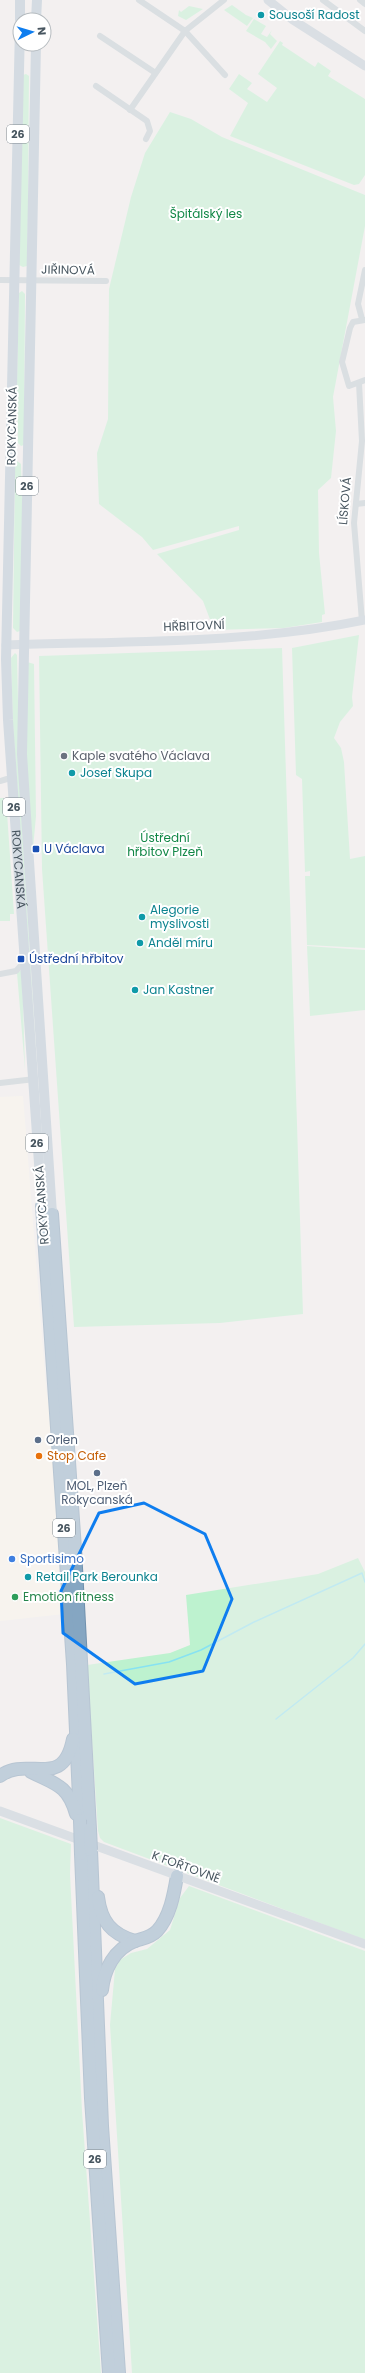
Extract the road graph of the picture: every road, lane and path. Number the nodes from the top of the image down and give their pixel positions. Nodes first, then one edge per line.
1 (20, 0) edge
2 (37, 0) edge
3 (139, 0) edge
4 (224, 0) edge
5 (268, 0) edge
6 (323, 0) edge
7 (360, 0) edge
8 (365, 4) edge
9 (20, 12) edge
10 (36, 12) edge
11 (185, 31) junction
12 (365, 31) edge
13 (100, 36) dead end
14 (19, 52) edge
15 (36, 52) edge
16 (365, 66) edge
17 (154, 72) junction
18 (225, 75) dead end
19 (96, 86) dead end
20 (130, 110) junction
21 (146, 139) dead end
22 (365, 270) edge
23 (0, 280) edge
24 (15, 280) junction
25 (31, 281) junction
26 (106, 282) dead end
27 (364, 319) edge
28 (365, 380) edge
29 (358, 383) junction
30 (365, 503) edge
31 (356, 504) junction
32 (364, 620) edge
33 (24, 644) junction
34 (3, 645) edge
35 (7, 779) dead end
36 (0, 781) edge
37 (25, 961) junction
38 (0, 974) edge
39 (44, 1077) junction
40 (33, 1079) junction
41 (0, 1083) edge
42 (47, 1210) junction
43 (80, 1662) junction
44 (76, 1722) junction
45 (14, 1770) junction
46 (0, 1776) edge
47 (0, 1811) edge
48 (79, 1820) junction
49 (85, 1831) junction
50 (86, 1852) junction
51 (177, 1876) junction
52 (135, 1941) junction
53 (365, 1944) edge
54 (98, 2033) junction
55 (109, 2373) edge
56 (119, 2373) edge

1 - 9 main road
2 - 10 main road
3 - 11 street
4 - 11 street
5 - 16 street
6 - 12 street
7 - 8 street
11 - 17 street
11 - 18 street
13 - 17 street
14 - 24 main road, ROKYCANSKÁ / 26
15 - 25 main road, ROKYCANSKÁ / 26
17 - 20 street
19 - 20 street
20 - 21 street
22 - 27 street
23 - 24 street, JIŘINOVÁ
24 - 25 street, JIŘINOVÁ
24 - 34 main road, ROKYCANSKÁ / 26
25 - 26 street, JIŘINOVÁ
25 - 33 main road, ROKYCANSKÁ / 26
27 - 29 street
28 - 29 street
29 - 31 street, LÍSKOVÁ
30 - 31 street
31 - 32 street, LÍSKOVÁ
32 - 33 street, HŘBITOVNÍ
33 - 34 street, HŘBITOVNÍ
33 - 39 main road, ROKYCANSKÁ / 26
34 - 37 main road, ROKYCANSKÁ / 26
35 - 36 street
37 - 38 street
37 - 40 main road, ROKYCANSKÁ / 26
39 - 40 street
39 - 42 main road, ROKYCANSKÁ / 26
40 - 41 street
40 - 42 main road, ROKYCANSKÁ / 26
42 - 43 highway, ROKYCANSKÁ / 26
43 - 44 highway, 26
43 - 49 highway, 26
44 - 45 highway
44 - 48 highway, 26
45 - 46 highway
45 - 48 highway
47 - 51 street, K FOŘTOVNĚ
48 - 49 highway, 26, bridge
49 - 50 highway, 26, bridge
50 - 52 highway
50 - 54 highway, 26
50 - 55 highway, 26
51 - 52 highway
51 - 53 street, K FOŘTOVNĚ
52 - 54 highway
54 - 56 highway, 26

